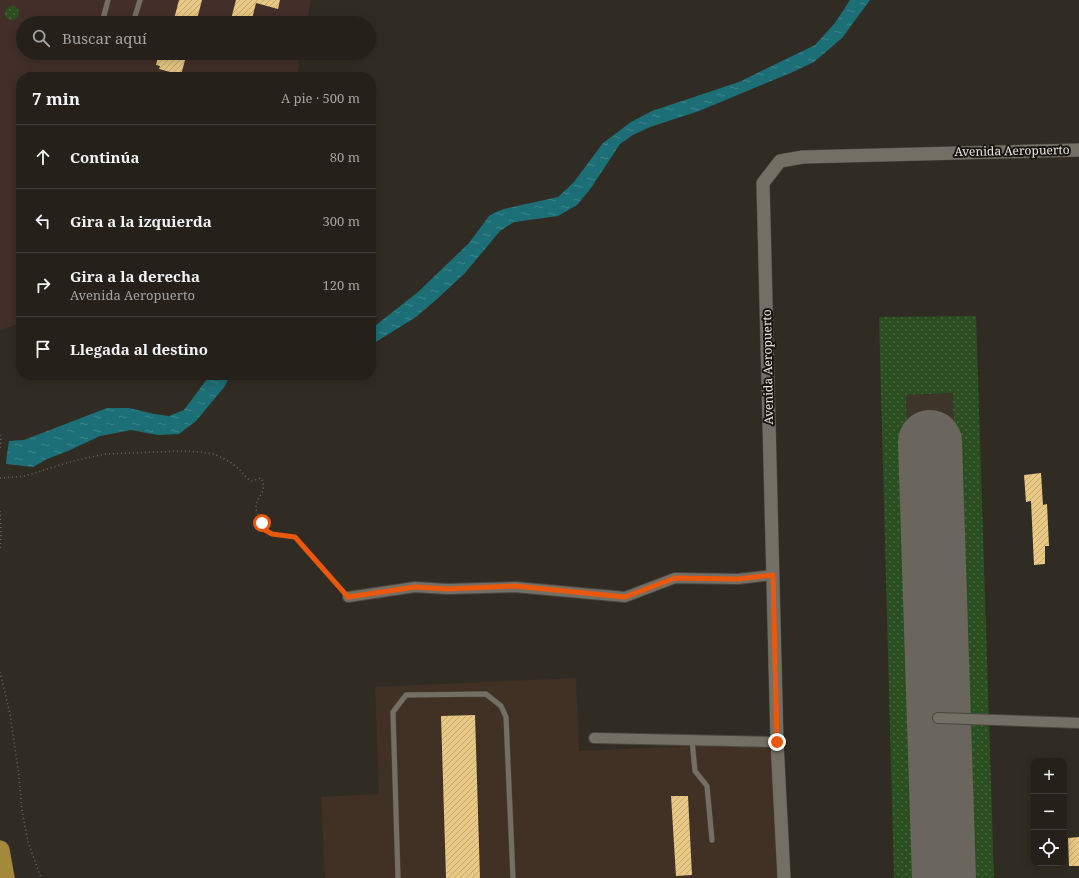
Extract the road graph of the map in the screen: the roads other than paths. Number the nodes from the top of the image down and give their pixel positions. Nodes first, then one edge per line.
1 (108, 0) edge
2 (140, 0) edge
3 (104, 16) edge
4 (135, 16) edge
5 (1079, 150) edge
6 (773, 575) junction
7 (348, 597) road end
8 (938, 718) dead end
9 (1079, 723) edge
10 (594, 738) dead end
11 (692, 740) junction
12 (777, 742) junction
13 (712, 840) dead end
14 (0, 850) edge
15 (5, 878) edge
16 (398, 878) edge
17 (513, 878) edge
18 (784, 878) edge

1 - 3 lane
2 - 4 lane
5 - 6 street, Avenida Aeropuerto
6 - 7 street
6 - 12 street, Avenida Aeropuerto
8 - 9 street
10 - 11 street
11 - 12 street
11 - 13 lane
12 - 18 street, Avenida Aeropuerto
14 - 15 highway
16 - 17 lane

